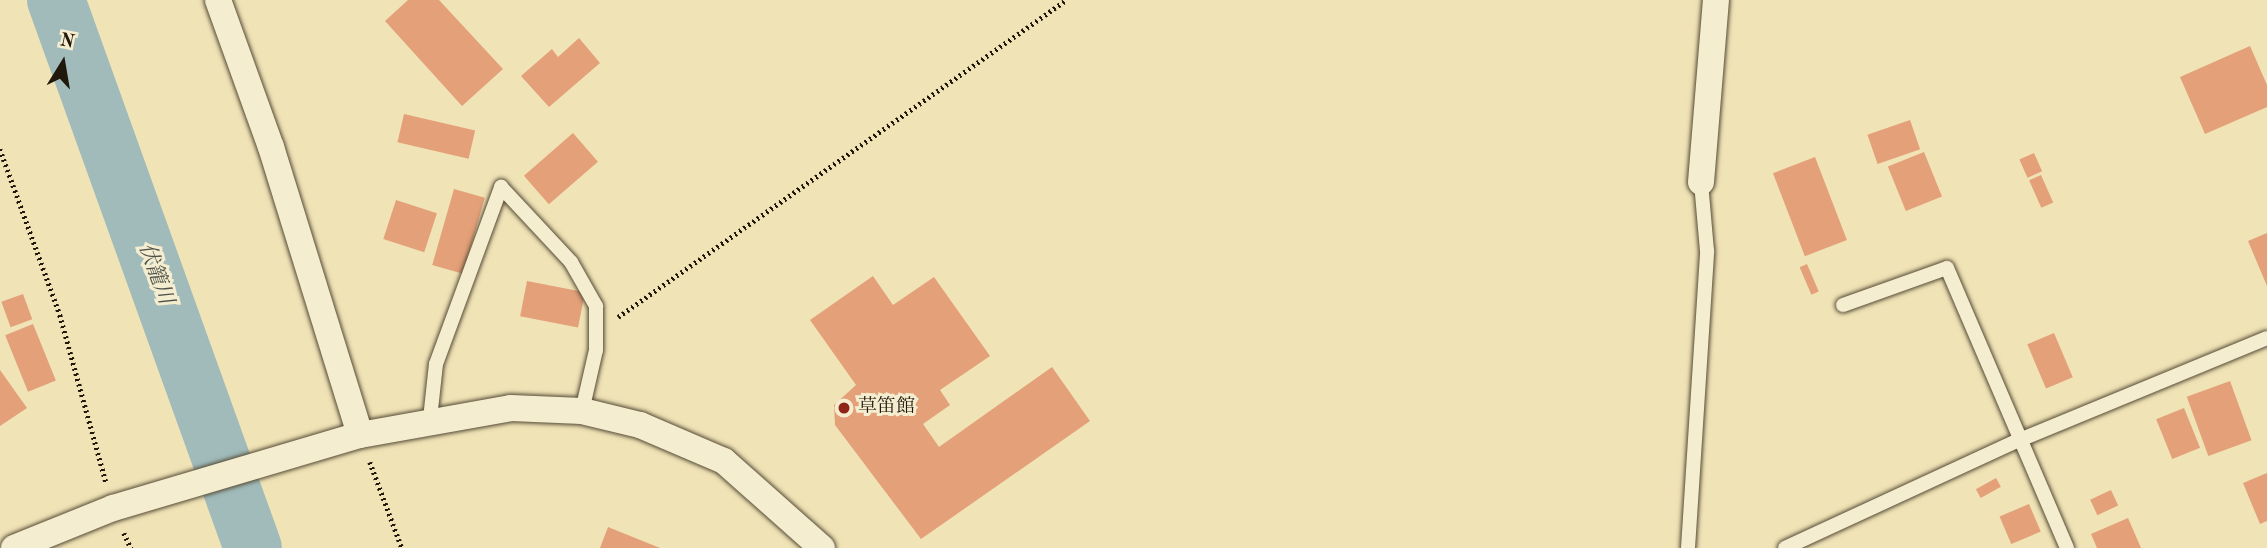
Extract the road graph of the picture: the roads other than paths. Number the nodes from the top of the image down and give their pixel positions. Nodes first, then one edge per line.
1 (218, 0) edge
2 (1716, 0) edge
3 (1702, 182) joint
4 (1843, 305) dead end
5 (2267, 338) edge
6 (582, 411) junction
7 (429, 419) junction
8 (360, 435) junction
9 (2017, 441) junction
10 (14, 548) edge
11 (822, 548) edge
12 (1688, 548) edge
13 (1785, 548) edge
14 (2067, 548) edge

1 - 8 street
2 - 3 street
3 - 12 lane
4 - 9 lane
5 - 9 lane
6 - 7 street
6 - 7 lane
6 - 11 street
7 - 8 street
8 - 10 street
9 - 13 lane
9 - 14 lane

